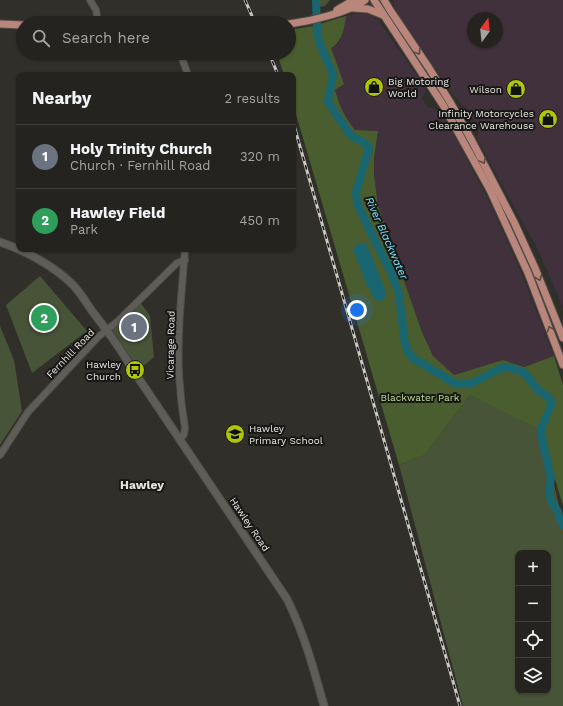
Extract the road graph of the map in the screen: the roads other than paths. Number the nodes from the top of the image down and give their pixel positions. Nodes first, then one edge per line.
1 (90, 0) edge
2 (354, 0) edge
3 (365, 0) edge
4 (374, 0) edge
5 (385, 1) edge
6 (350, 4) edge
7 (97, 16) edge
8 (385, 16) junction
9 (296, 23) edge
10 (0, 24) edge
11 (16, 25) edge
12 (183, 60) edge
13 (187, 72) edge
14 (464, 127) junction
15 (456, 130) junction
16 (0, 242) edge
17 (16, 248) edge
18 (26, 252) edge
19 (186, 252) edge
20 (185, 260) junction
21 (105, 331) junction
22 (563, 338) edge
23 (563, 365) edge
24 (180, 440) junction
25 (0, 455) edge
26 (324, 706) edge

1 - 7 street
2 - 6 main road
3 - 6 main road
4 - 8 main road
5 -> 14 main road
6 - 8 main road
6 - 9 main road
8 - 15 main road
10 - 11 main road
12 - 13 street
14 - 15 main road
14 -> 22 main road
23 -> 15 main road
16 - 17 main road, Hawley Road
18 - 21 main road, Hawley Road
19 - 20 street, Vicarage Road
20 - 21 street, Fernhill Road
20 - 24 street, Vicarage Road
21 - 24 main road, Hawley Road
21 - 25 street, Fernhill Road
24 - 26 main road, Hawley Road

